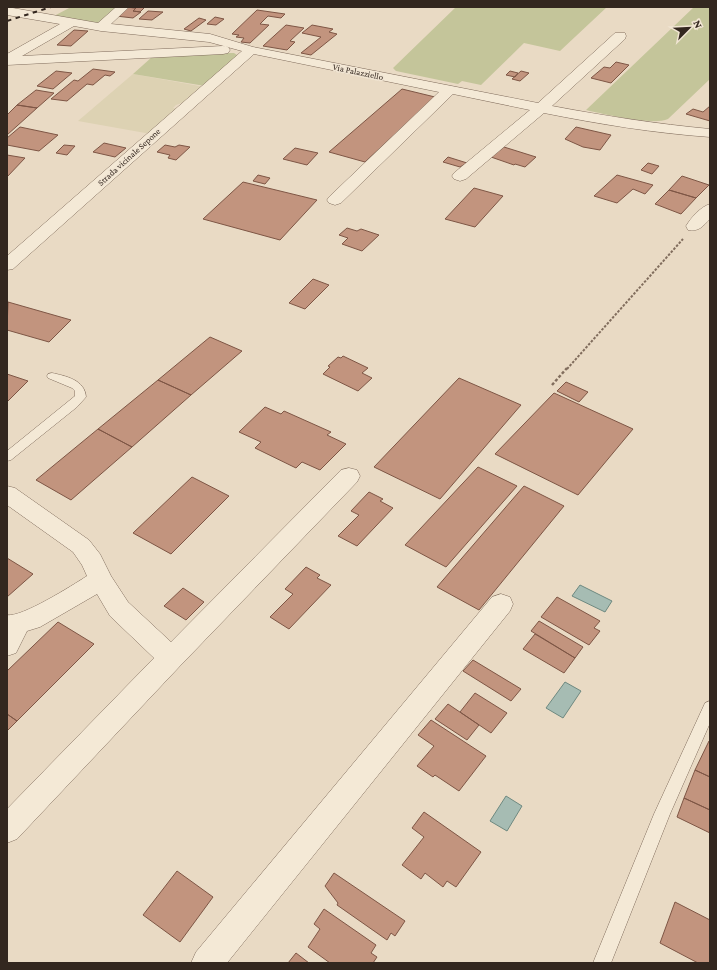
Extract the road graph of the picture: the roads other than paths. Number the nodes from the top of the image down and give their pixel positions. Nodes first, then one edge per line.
1 (123, 7) edge
2 (9, 10) edge
3 (71, 23) junction
4 (101, 27) junction
5 (620, 36) dead end
6 (251, 50) junction
7 (7, 60) edge
8 (449, 90) junction
9 (541, 108) junction
10 (710, 133) edge
11 (460, 176) dead end
12 (335, 200) dead end
13 (710, 209) edge
14 (694, 226) road end
15 (7, 265) edge
16 (52, 376) dead end
17 (7, 457) edge
18 (349, 476) dead end
19 (7, 494) edge
20 (101, 580) junction
21 (501, 604) dead end
22 (13, 624) edge
23 (7, 646) edge
24 (171, 658) junction
25 (710, 707) edge
26 (7, 829) edge
27 (207, 963) edge
28 (602, 963) edge

1 - 4 street
2 - 3 street, Via Palazziello
3 - 4 street, Via Palazziello
3 - 7 street
4 - 6 street, Via Palazziello
5 - 9 street
6 - 7 street
6 - 8 street, Via Palazziello
6 - 15 street, Strada vicinale Sepone
8 - 9 street, Via Palazziello
8 - 12 street
9 - 10 street, Via Palazziello
9 - 11 street
13 - 14 street
16 - 17 lane
18 - 24 street
19 - 20 street
20 - 22 street
20 - 24 street
21 - 27 street
22 - 23 street
24 - 26 street
25 - 28 lane

